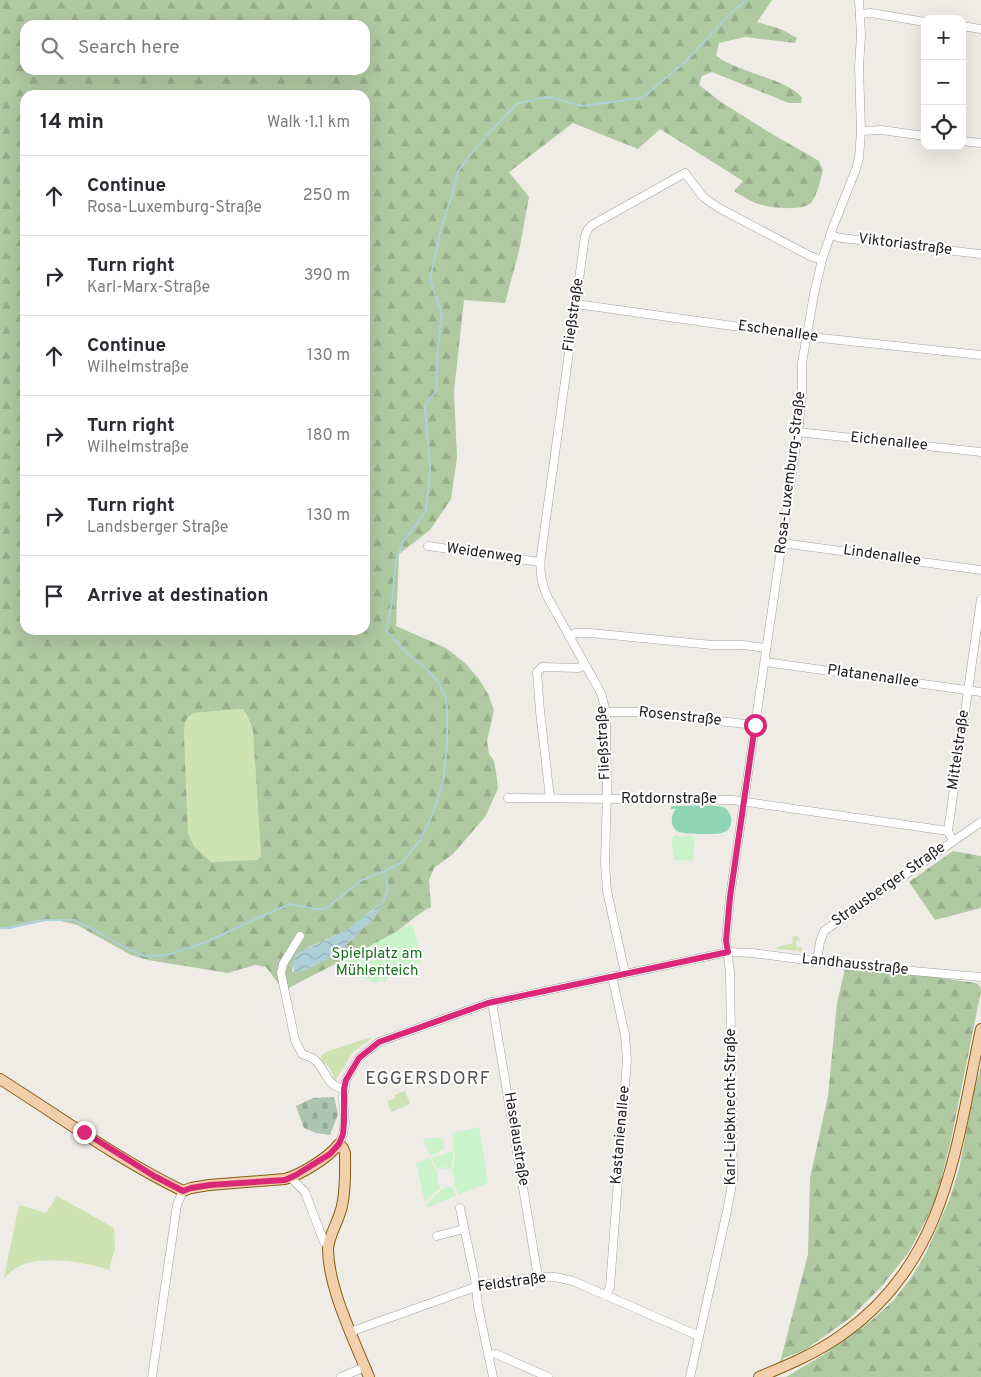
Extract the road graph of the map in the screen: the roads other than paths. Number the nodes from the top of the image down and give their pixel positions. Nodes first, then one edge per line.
1 (859, 0) edge
2 (860, 14) junction
3 (921, 21) edge
4 (966, 27) edge
5 (981, 29) edge
6 (861, 131) junction
7 (921, 135) edge
8 (966, 142) edge
9 (981, 144) edge
10 (830, 235) junction
11 (981, 254) edge
12 (822, 260) junction
13 (576, 304) junction
14 (807, 336) junction
15 (981, 355) edge
16 (798, 432) junction
17 (981, 452) edge
18 (782, 543) junction
19 (428, 546) dead end
20 (540, 562) junction
21 (981, 570) edge
22 (981, 599) edge
23 (570, 636) junction
24 (766, 648) junction
25 (765, 662) junction
26 (585, 665) junction
27 (968, 690) junction
28 (981, 692) edge
29 (606, 712) junction
30 (755, 725) junction
31 (508, 798) dead end
32 (550, 798) junction
33 (607, 799) junction
34 (743, 801) junction
35 (981, 822) edge
36 (948, 831) junction
37 (953, 841) junction
38 (300, 936) dead end
39 (728, 952) junction
40 (817, 961) junction
41 (625, 973) junction
42 (612, 976) junction
43 (981, 977) edge
44 (492, 1002) junction
45 (981, 1029) edge
46 (0, 1079) edge
47 (344, 1089) junction
48 (339, 1144) junction
49 (291, 1178) junction
50 (183, 1191) junction
51 (460, 1208) dead end
52 (464, 1229) junction
53 (437, 1236) dead end
54 (329, 1244) junction
55 (538, 1277) junction
56 (476, 1287) junction
57 (606, 1296) junction
58 (350, 1332) junction
59 (699, 1336) junction
60 (489, 1355) junction
61 (365, 1367) junction
62 (778, 1373) edge
63 (152, 1377) edge
64 (341, 1377) edge
65 (369, 1377) edge
66 (493, 1377) edge
67 (548, 1377) edge
68 (690, 1377) edge
69 (759, 1377) edge

1 - 2 street, Rosa-Luxemburg-Straße
2 - 3 street
2 - 6 street, Rosa-Luxemburg-Straße
4 - 5 street
6 - 7 street
6 - 10 street, Rosa-Luxemburg-Straße
8 - 9 street
10 - 11 street, Viktoriastraße
10 - 12 street, Rosa-Luxemburg-Straße
12 - 13 street, Fließstraße
12 - 14 street, Rosa-Luxemburg-Straße
13 - 14 street, Eschenallee
13 - 20 street, Fließstraße
14 - 15 street, Eschenallee
14 - 16 street, Rosa-Luxemburg-Straße
16 - 17 street, Eichenallee
16 - 18 street, Rosa-Luxemburg-Straße
18 - 21 street, Lindenallee
18 - 24 street, Rosa-Luxemburg-Straße
19 - 20 street, Weidenweg
20 - 23 street, Fließstraße
22 - 27 street, Mittelstraße
23 - 24 street
23 - 26 street, Fließstraße
24 - 25 street, Rosa-Luxemburg-Straße
25 - 27 street, Platanenallee
25 - 30 street, Rosa-Luxemburg-Straße
26 - 29 street, Fließstraße
26 - 32 street
27 - 28 street, Platanenallee
27 - 36 street, Mittelstraße
29 - 30 street, Rosenstraße
29 - 33 street, Fließstraße
30 - 34 street, Rosa-Luxemburg-Straße
31 - 32 street, Rotdornstraße
32 - 33 street, Rotdornstraße
33 - 34 street, Rotdornstraße
33 - 41 street, Fließstraße
34 - 36 street, Rotdornstraße
34 - 39 street, Rosa-Luxemburg-Straße
35 - 37 street, Strausberger Straße
36 - 37 street
37 - 40 street, Strausberger Straße
38 - 47 street
39 - 40 street, Landhausstraße
39 - 41 street, Landhausstraße
39 - 59 street, Karl-Liebknecht-Straße
40 - 43 street, Landhausstraße
41 - 42 street, Landhausstraße
42 - 44 street, Landhausstraße
42 - 57 street, Kastanienallee
44 - 47 street, Landhausstraße
44 - 55 street, Haselaustraße
45 - 62 main road
46 - 50 main road
47 - 48 street
48 - 49 main road
48 - 54 main road
49 - 50 main road
49 - 54 street
50 - 63 street
51 - 52 street
52 - 53 street
52 - 56 street
54 - 58 main road
55 - 56 street, Feldstraße
55 - 57 street, Feldstraße
56 - 58 street, Feldstraße
56 - 60 street
57 - 59 street, Feldstraße
58 - 61 main road
59 - 68 street, Karl-Liebknecht-Straße
60 - 66 street
60 - 67 street
61 - 64 street
61 - 65 main road
62 - 69 main road

